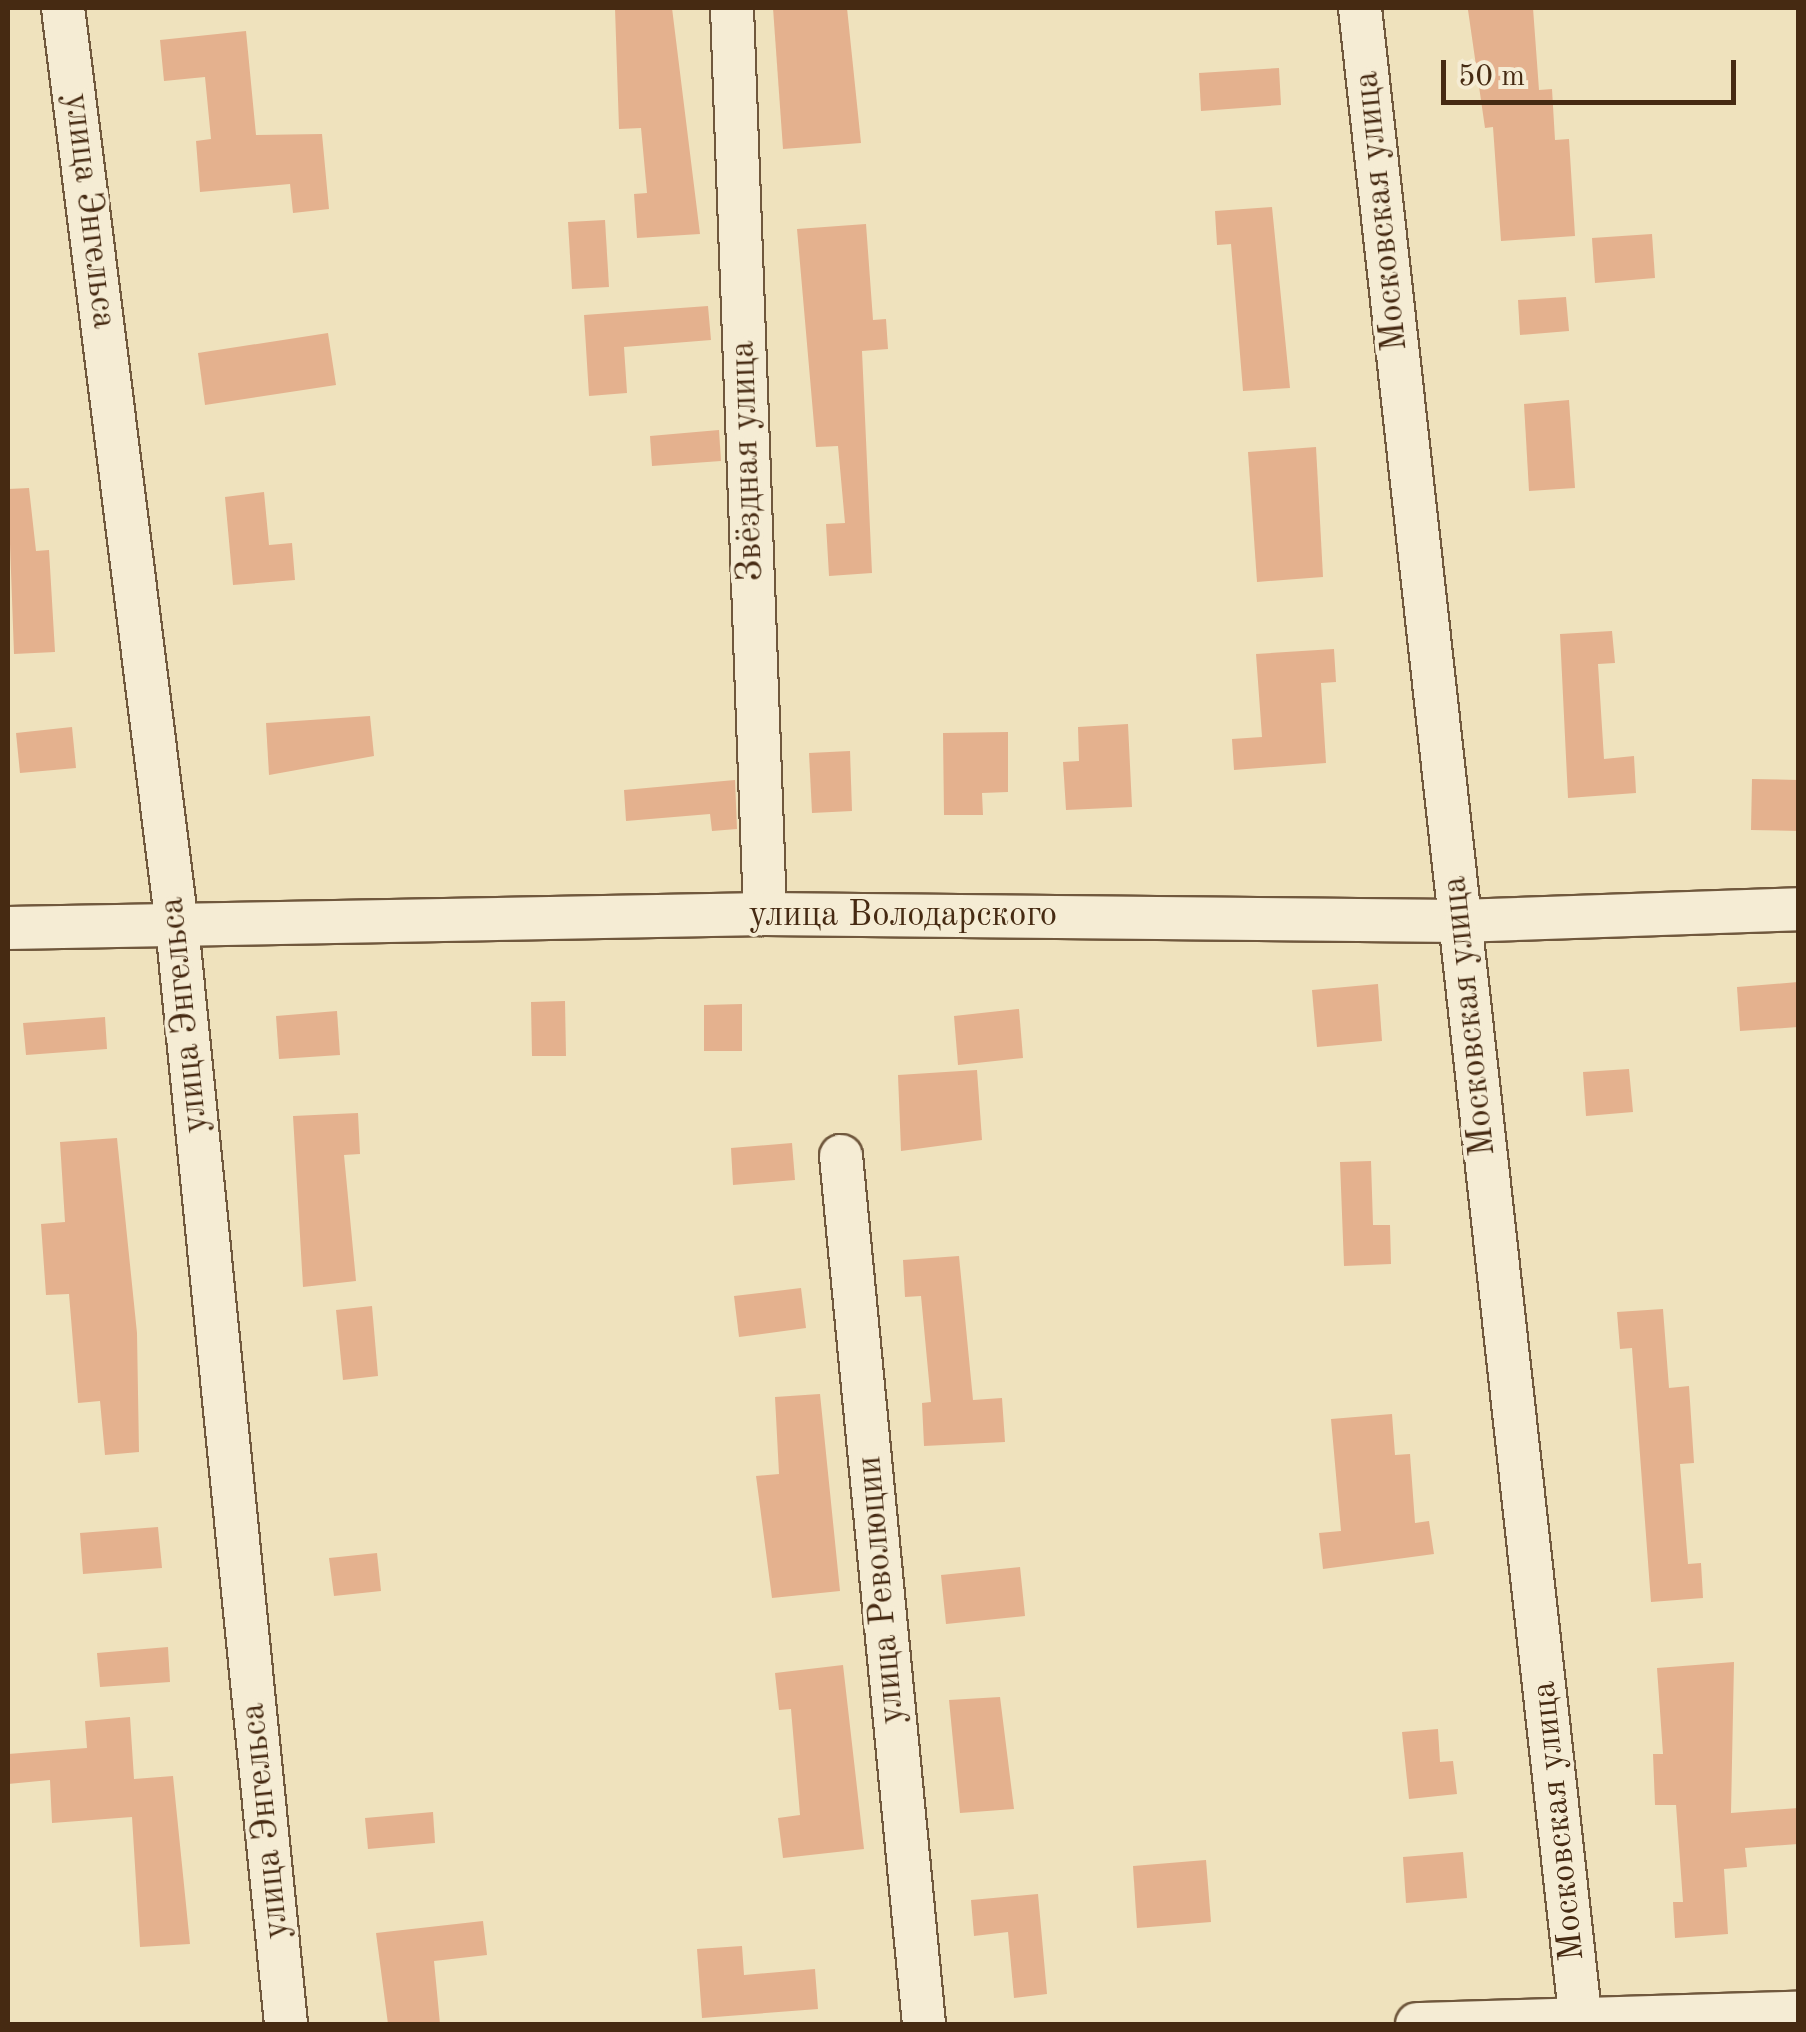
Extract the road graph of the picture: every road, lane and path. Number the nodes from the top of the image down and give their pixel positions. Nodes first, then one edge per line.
1 (63, 8) edge
2 (732, 8) edge
3 (1360, 8) edge
4 (1798, 909) edge
5 (765, 914) junction
6 (1459, 921) junction
7 (177, 926) junction
8 (8, 928) edge
9 (841, 1156) dead end
10 (1798, 2013) edge
11 (1581, 2022) edge
12 (286, 2024) edge
13 (924, 2024) edge
14 (1417, 2024) edge

1 - 7 street, улица Энгельса
2 - 5 street, Звёздная улица
3 - 6 street, Московская улица
4 - 6 street, улица Володарского
5 - 6 street, улица Володарского
5 - 7 street, улица Володарского
6 - 11 street, Московская улица
7 - 8 street, улица Володарского
7 - 12 street, улица Энгельса
9 - 13 street, улица Революции
10 - 11 street
11 - 14 street

